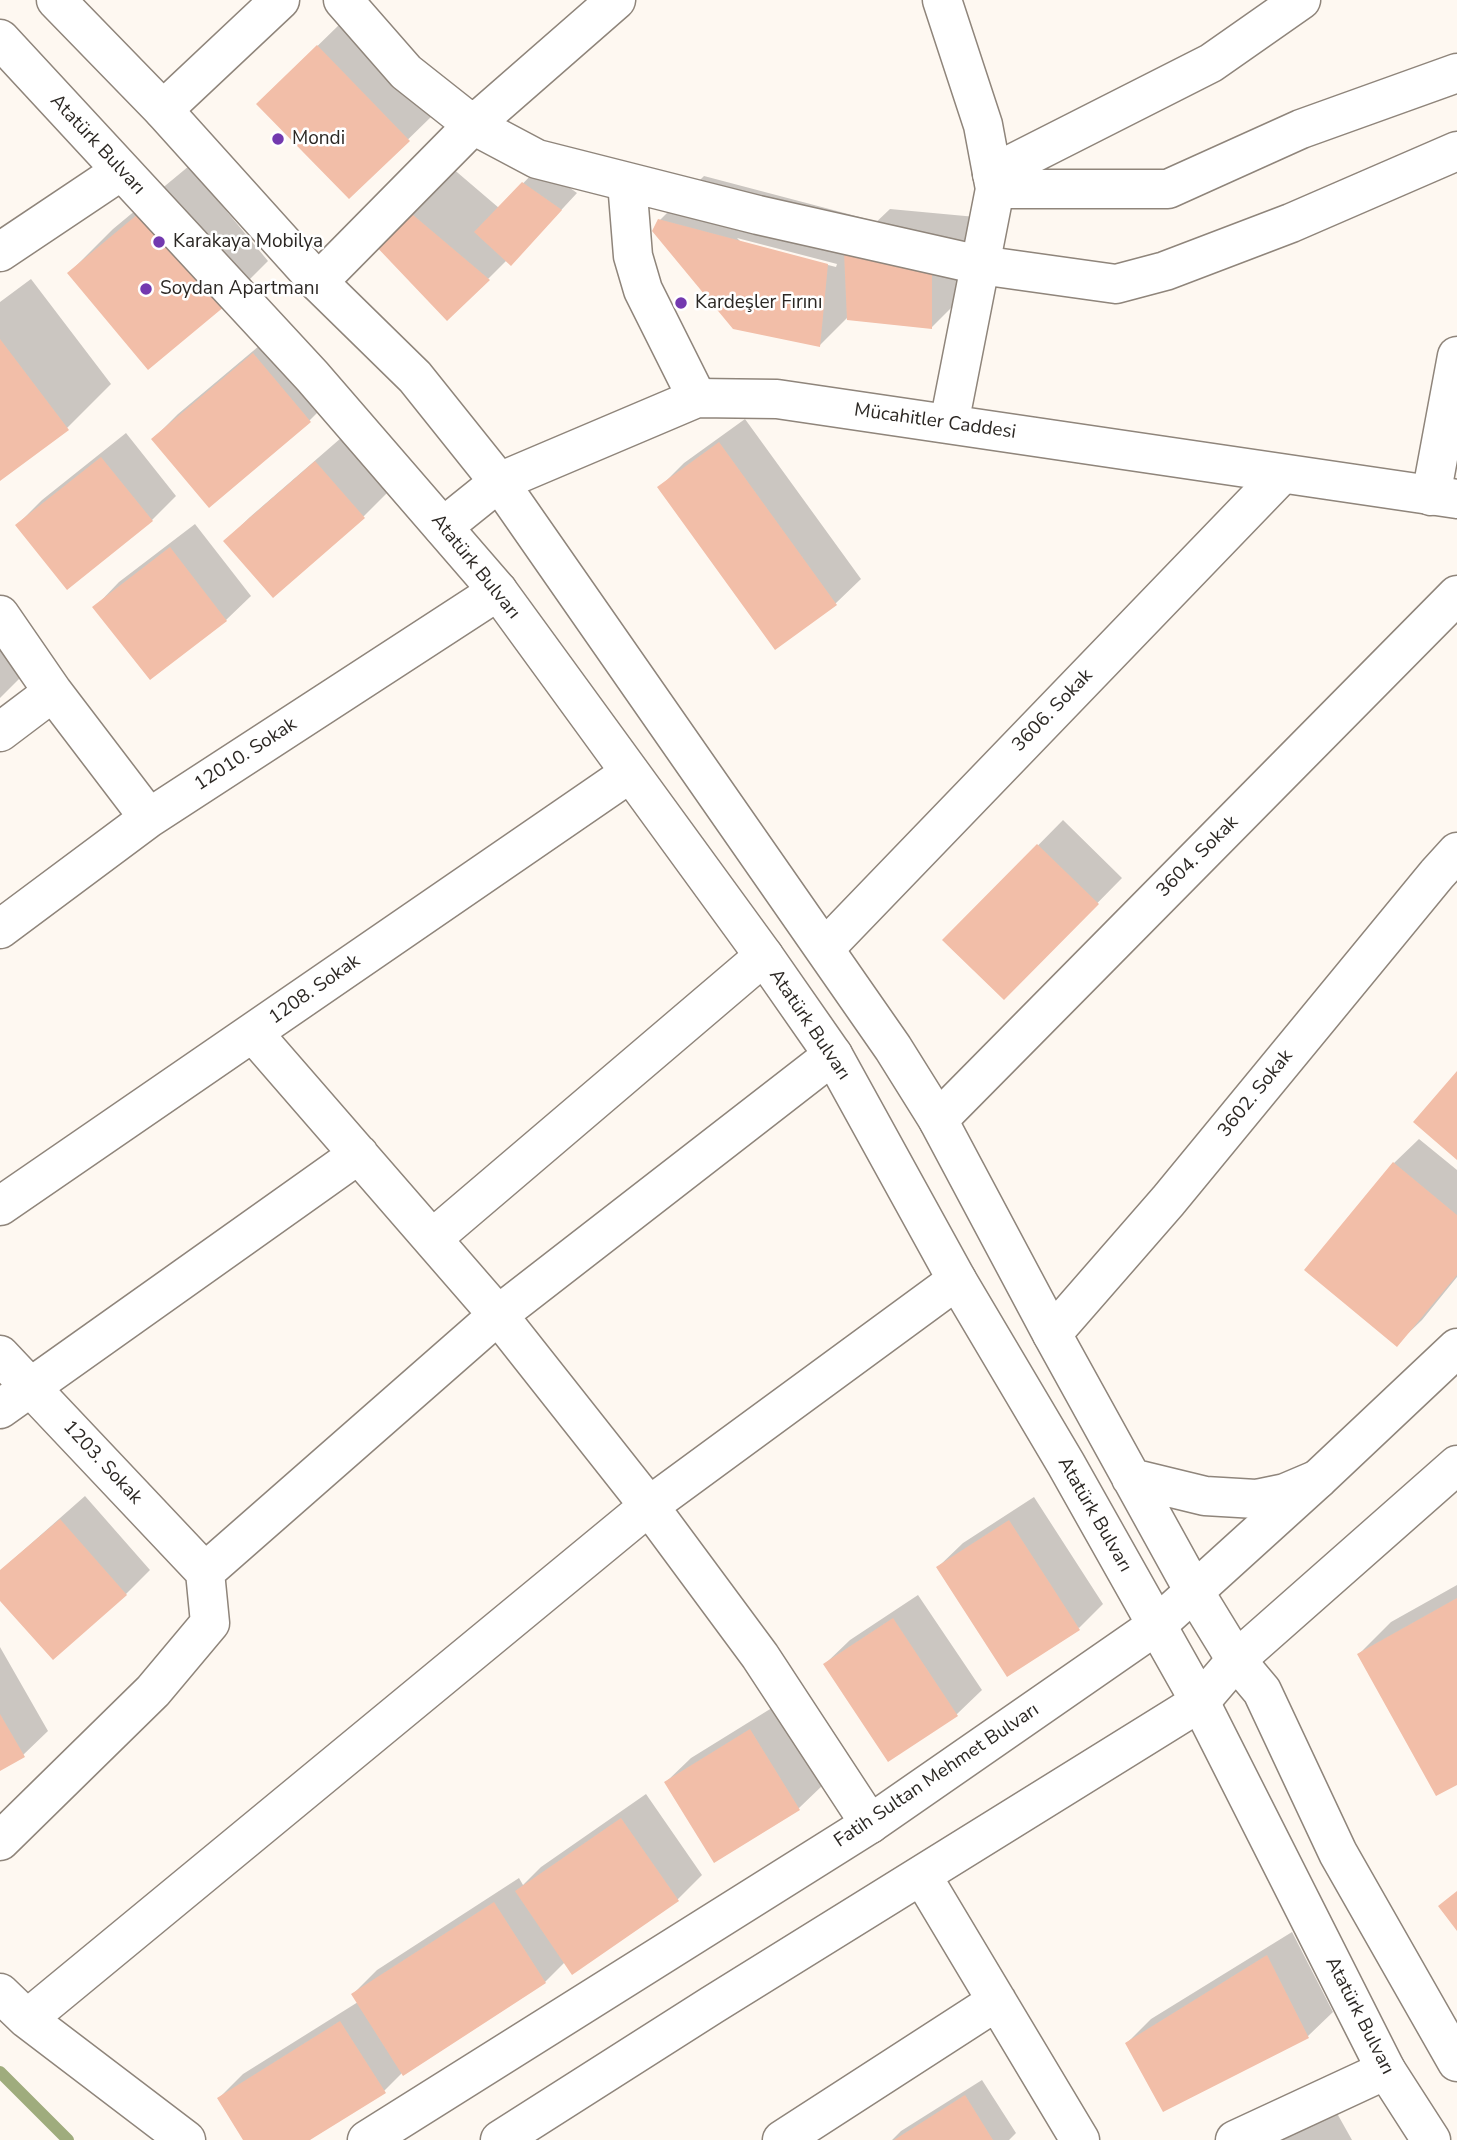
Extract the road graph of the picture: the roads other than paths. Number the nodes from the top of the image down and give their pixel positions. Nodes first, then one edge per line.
1 (56, 0) edge
2 (280, 0) edge
3 (343, 0) edge
4 (616, 0) edge
5 (942, 0) edge
6 (1301, 0) edge
7 (0, 39) edge
8 (1457, 73) edge
9 (163, 110) junction
10 (473, 125) junction
11 (1457, 151) edge
12 (121, 171) junction
13 (627, 182) junction
14 (994, 182) junction
15 (0, 252) edge
16 (980, 265) junction
17 (318, 282) junction
18 (1457, 356) edge
19 (697, 398) junction
20 (949, 424) junction
21 (1282, 474) junction
22 (499, 482) junction
23 (1444, 498) edge
24 (443, 527) junction
25 (498, 591) junction
26 (1457, 595) edge
27 (0, 615) edge
28 (53, 692) junction
29 (0, 732) edge
30 (630, 774) junction
31 (149, 818) junction
32 (1457, 852) edge
33 (0, 929) edge
34 (825, 948) junction
35 (764, 956) junction
36 (253, 1033) junction
37 (833, 1055) junction
38 (938, 1120) junction
39 (359, 1154) junction
40 (0, 1206) edge
41 (433, 1238) junction
42 (957, 1280) junction
43 (498, 1315) junction
44 (1052, 1334) junction
45 (1457, 1348) edge
46 (0, 1355) edge
47 (30, 1387) junction
48 (0, 1409) edge
49 (1131, 1478) junction
50 (1318, 1479) junction
51 (1453, 1479) edge
52 (649, 1506) junction
53 (205, 1572) junction
54 (1195, 1593) junction
55 (1157, 1625) junction
56 (1236, 1660) junction
57 (1200, 1702) junction
58 (870, 1824) junction
59 (0, 1841) edge
60 (922, 1876) junction
61 (997, 2001) junction
62 (13, 2006) edge
63 (1457, 2062) edge
64 (1386, 2070) junction
65 (186, 2140) edge
66 (367, 2140) edge
67 (500, 2140) edge
68 (782, 2140) edge
69 (1080, 2140) edge
70 (1235, 2140) edge
71 (1431, 2140) edge

1 - 9 street
2 - 9 street
3 - 10 street
4 - 10 street
5 - 14 street
6 - 14 street
7 - 12 street, Atatürk Bulvarı
8 - 14 street
9 - 17 street
10 - 13 street
10 - 17 street
11 - 16 street
12 - 15 street
12 - 24 street, Atatürk Bulvarı
13 - 16 street
13 - 19 street
14 - 16 street
16 - 20 street
17 - 22 street
18 - 23 street
19 - 20 street, Mücahitler Caddesi
19 - 22 street, Mücahitler Caddesi
20 - 21 street, Mücahitler Caddesi
21 - 23 street, Mücahitler Caddesi
21 - 34 street, 3606. Sokak
22 - 24 street, Mücahitler Caddesi
22 - 34 street
24 - 25 street, Atatürk Bulvarı
25 - 30 street, Atatürk Bulvarı
25 - 31 street, 12010. Sokak
26 - 38 street, 3604. Sokak
27 - 28 street
28 - 29 street
28 - 31 street
30 - 35 street, Atatürk Bulvarı
30 - 36 street, 1208. Sokak
31 - 33 street, 12010. Sokak
32 - 44 street, 3602. Sokak
34 - 38 street
35 - 37 street, Atatürk Bulvarı
35 - 41 street
36 - 39 street
36 - 40 street, 1208. Sokak
37 - 42 street, Atatürk Bulvarı
37 - 43 street
38 - 44 street
39 - 41 street
39 - 47 street
41 - 43 street
42 - 52 street
42 - 55 street, Atatürk Bulvarı
43 - 52 street
43 - 53 street
44 - 49 street
45 - 50 street, Fatih Sultan Mehmet Bulvarı
46 - 47 street, 1203. Sokak
47 - 48 street
47 - 53 street, 1203. Sokak
49 - 50 street
49 - 54 street
50 - 54 street, Fatih Sultan Mehmet Bulvarı
51 - 56 street
52 - 58 street
52 - 62 street
53 - 59 street
54 - 55 street, Fatih Sultan Mehmet Bulvarı
54 - 56 street
55 - 57 street, Atatürk Bulvarı
55 - 58 street, Fatih Sultan Mehmet Bulvarı
56 - 57 street
56 - 63 street
57 - 60 street
57 - 64 street, Atatürk Bulvarı
58 - 66 street, Fatih Sultan Mehmet Bulvarı
60 - 61 street
60 - 67 street
61 - 68 street
61 - 69 street
62 - 65 street
64 - 70 street
64 - 71 street, Atatürk Bulvarı

